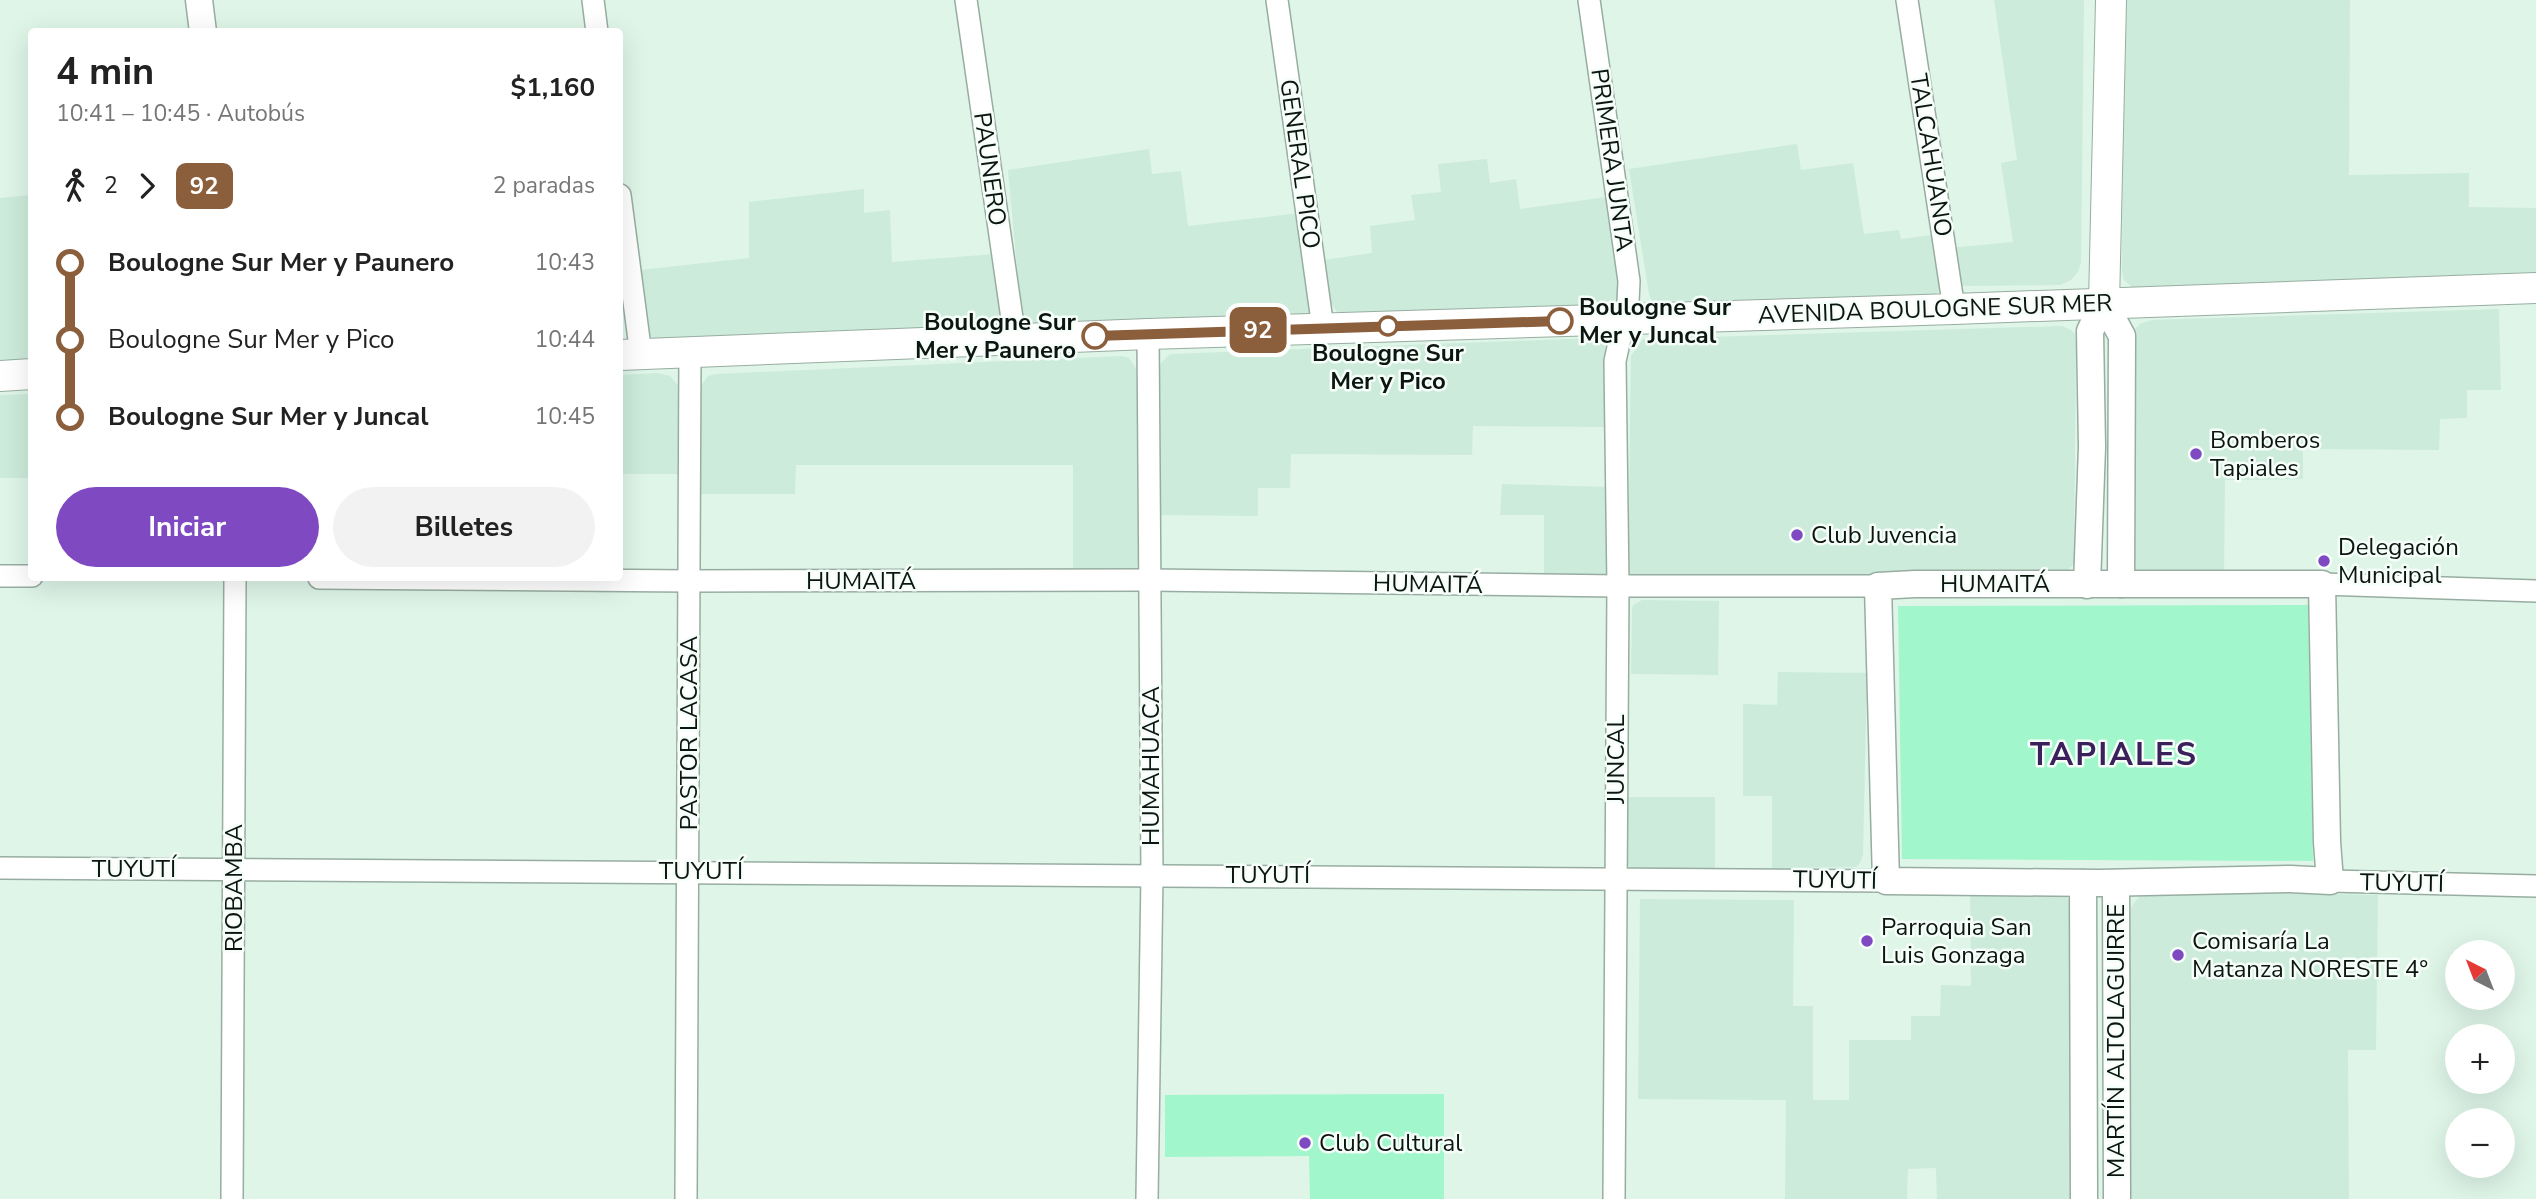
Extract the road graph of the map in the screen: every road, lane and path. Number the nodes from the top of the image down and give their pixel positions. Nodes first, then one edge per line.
1 (199, 0) edge
2 (593, 0) edge
3 (966, 0) edge
4 (1277, 0) edge
5 (1589, 0) edge
6 (1907, 0) edge
7 (2111, 0) edge
8 (202, 28) edge
9 (596, 28) edge
10 (623, 243) edge
11 (2536, 288) edge
12 (2104, 303) junction
13 (1954, 309) junction
14 (1622, 319) junction
15 (1323, 328) junction
16 (1148, 334) junction
17 (1015, 339) junction
18 (690, 352) junction
19 (630, 355) edge
20 (28, 374) edge
21 (0, 376) edge
22 (2092, 447) junction
23 (2121, 449) junction
24 (0, 576) edge
25 (28, 576) edge
26 (623, 580) edge
27 (1150, 580) junction
28 (235, 581) edge
29 (690, 581) junction
30 (2121, 584) junction
31 (2322, 584) junction
32 (2087, 585) junction
33 (1618, 586) junction
34 (1878, 586) junction
35 (2536, 591) edge
36 (0, 868) edge
37 (234, 870) junction
38 (689, 871) junction
39 (1152, 875) junction
40 (1615, 877) junction
41 (1886, 881) junction
42 (2330, 881) junction
43 (2083, 883) junction
44 (2116, 883) junction
45 (2536, 886) edge
46 (232, 1199) edge
47 (686, 1199) edge
48 (1147, 1199) edge
49 (1614, 1199) edge
50 (2084, 1199) edge
51 (2117, 1199) edge

1 - 8 street
2 - 9 street
3 - 17 street, PAUNERO
4 - 15 street, GENERAL PICO
5 - 14 street, PRIMERA JUNTA
6 - 13 street, TALCAHUANO
7 - 12 main road
10 - 19 street
11 - 12 main road, AVENIDA BOULOGNE SUR MER
12 - 13 main road, AVENIDA BOULOGNE SUR MER
12 - 22 street
12 - 23 street
13 - 14 main road, AVENIDA BOULOGNE SUR MER
14 - 15 main road, AVENIDA BOULOGNE SUR MER
14 - 33 street, JUNCAL
15 - 16 main road, AVENIDA BOULOGNE SUR MER
16 - 17 main road, AVENIDA BOULOGNE SUR MER
16 - 27 street, HUMAHUACA
17 - 18 main road, AVENIDA BOULOGNE SUR MER
18 - 19 main road, AVENIDA BOULOGNE SUR MER
18 - 29 street, PASTOR LACASA
20 - 21 main road
22 - 23 street
22 - 32 street
23 - 30 street
24 - 25 street
26 - 29 street, HUMAITÁ
27 - 29 street, HUMAITÁ
27 - 33 street, HUMAITÁ
27 - 39 street, HUMAHUACA
28 - 37 street, RIOBAMBA
29 - 38 street, PASTOR LACASA
30 - 31 street, HUMAITÁ
30 - 32 street, HUMAITÁ
31 - 35 street, HUMAITÁ
31 - 42 street
32 - 34 street, HUMAITÁ
33 - 34 street, HUMAITÁ
33 - 40 street, JUNCAL
34 - 41 street
36 - 37 street, TUYUTÍ
37 - 38 street, TUYUTÍ
37 - 46 street, RIOBAMBA
38 - 39 street, TUYUTÍ
38 - 47 street, PASTOR LACASA
39 - 40 street, TUYUTÍ
39 - 48 street, HUMAHUACA
40 - 41 street, TUYUTÍ
40 - 49 street, JUNCAL
41 - 43 street, TUYUTÍ
42 - 44 street, TUYUTÍ
42 - 45 street, TUYUTÍ
43 - 44 street, TUYUTÍ
43 - 50 street, MARTÍN ALTOLAGUIRRE
44 - 51 street, MARTÍN ALTOLAGUIRRE

